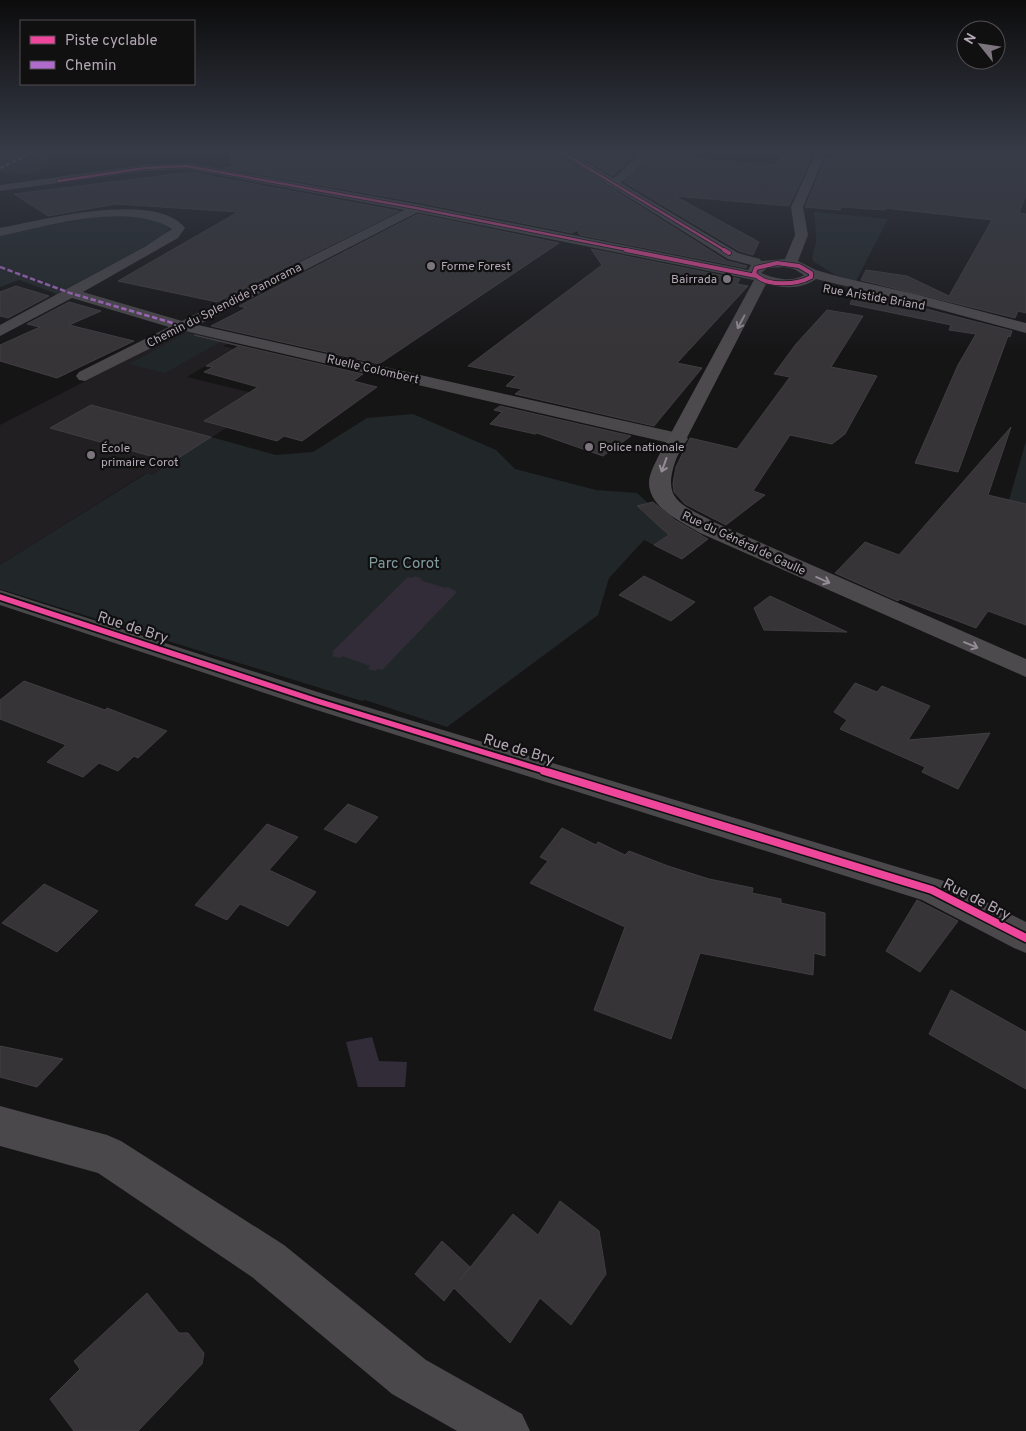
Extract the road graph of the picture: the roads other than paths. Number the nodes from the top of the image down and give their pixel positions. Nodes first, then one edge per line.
1 (88, 217) edge
2 (162, 217) edge
3 (399, 217) edge
4 (461, 217) edge
5 (668, 217) edge
6 (797, 217) edge
7 (0, 232) edge
8 (789, 264) junction
9 (762, 271) junction
10 (811, 273) junction
11 (791, 283) junction
12 (70, 294) junction
13 (956, 310) junction
14 (183, 326) junction
15 (1026, 328) edge
16 (0, 331) edge
17 (85, 376) dead end
18 (678, 439) junction
19 (3, 600) edge
20 (1026, 669) edge
21 (1026, 938) edge
22 (0, 1126) edge
23 (505, 1431) edge

1 - 7 street
2 - 12 street
3 - 14 street, Chemin du Splendide Panorama
4 - 9 street
5 - 9 street
6 - 8 street
8 - 9 street
8 - 10 street, Rue Aristide Briand
9 - 11 street, Rue Aristide Briand
9 -> 18 street, Rue du Général de Gaulle
10 - 11 street
10 - 13 street, Rue Aristide Briand
11 - 13 street, Rue Aristide Briand
12 - 14 street, Ruelle Colombert
12 - 16 street
13 - 15 street, Rue Aristide Briand
14 - 17 street, Chemin du Splendide Panorama
14 - 18 street, Ruelle Colombert
18 -> 20 street, Rue du Général de Gaulle
19 - 21 street, Rue de Bry
22 - 23 street

